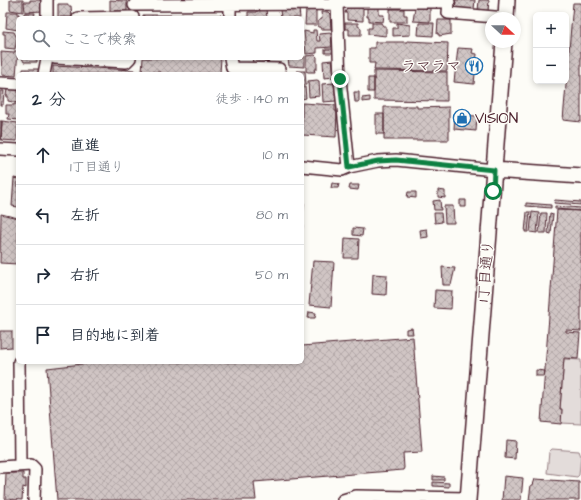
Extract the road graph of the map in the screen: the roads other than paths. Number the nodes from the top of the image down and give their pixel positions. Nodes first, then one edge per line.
1 (47, 0) edge
2 (507, 0) edge
3 (341, 2) edge
4 (134, 3) edge
5 (230, 5) junction
6 (506, 12) edge
7 (47, 16) edge
8 (133, 16) edge
9 (230, 16) edge
10 (485, 16) edge
11 (504, 48) edge
12 (47, 60) edge
13 (90, 60) edge
14 (128, 60) edge
15 (230, 60) edge
16 (279, 68) edge
17 (44, 72) edge
18 (0, 83) edge
19 (16, 84) edge
20 (0, 149) edge
21 (16, 150) edge
22 (304, 166) edge
23 (349, 167) junction
24 (494, 170) junction
25 (581, 176) edge
26 (19, 364) edge
27 (20, 465) junction
28 (0, 467) edge
29 (468, 499) edge
30 (34, 500) edge
31 (343, 500) edge

1 - 7 street
2 - 6 street
3 - 5 street
3 - 10 street
3 - 23 street
4 - 5 street
4 - 8 street
5 - 9 street
11 - 24 street, 1丁目通り
12 - 17 street
13 - 14 street
15 - 16 street
18 - 19 street
20 - 21 street
22 - 23 street
23 - 24 street
24 - 25 street
24 - 29 street, 1丁目通り
26 - 27 street
27 - 28 street
27 - 30 street
29 - 31 street

